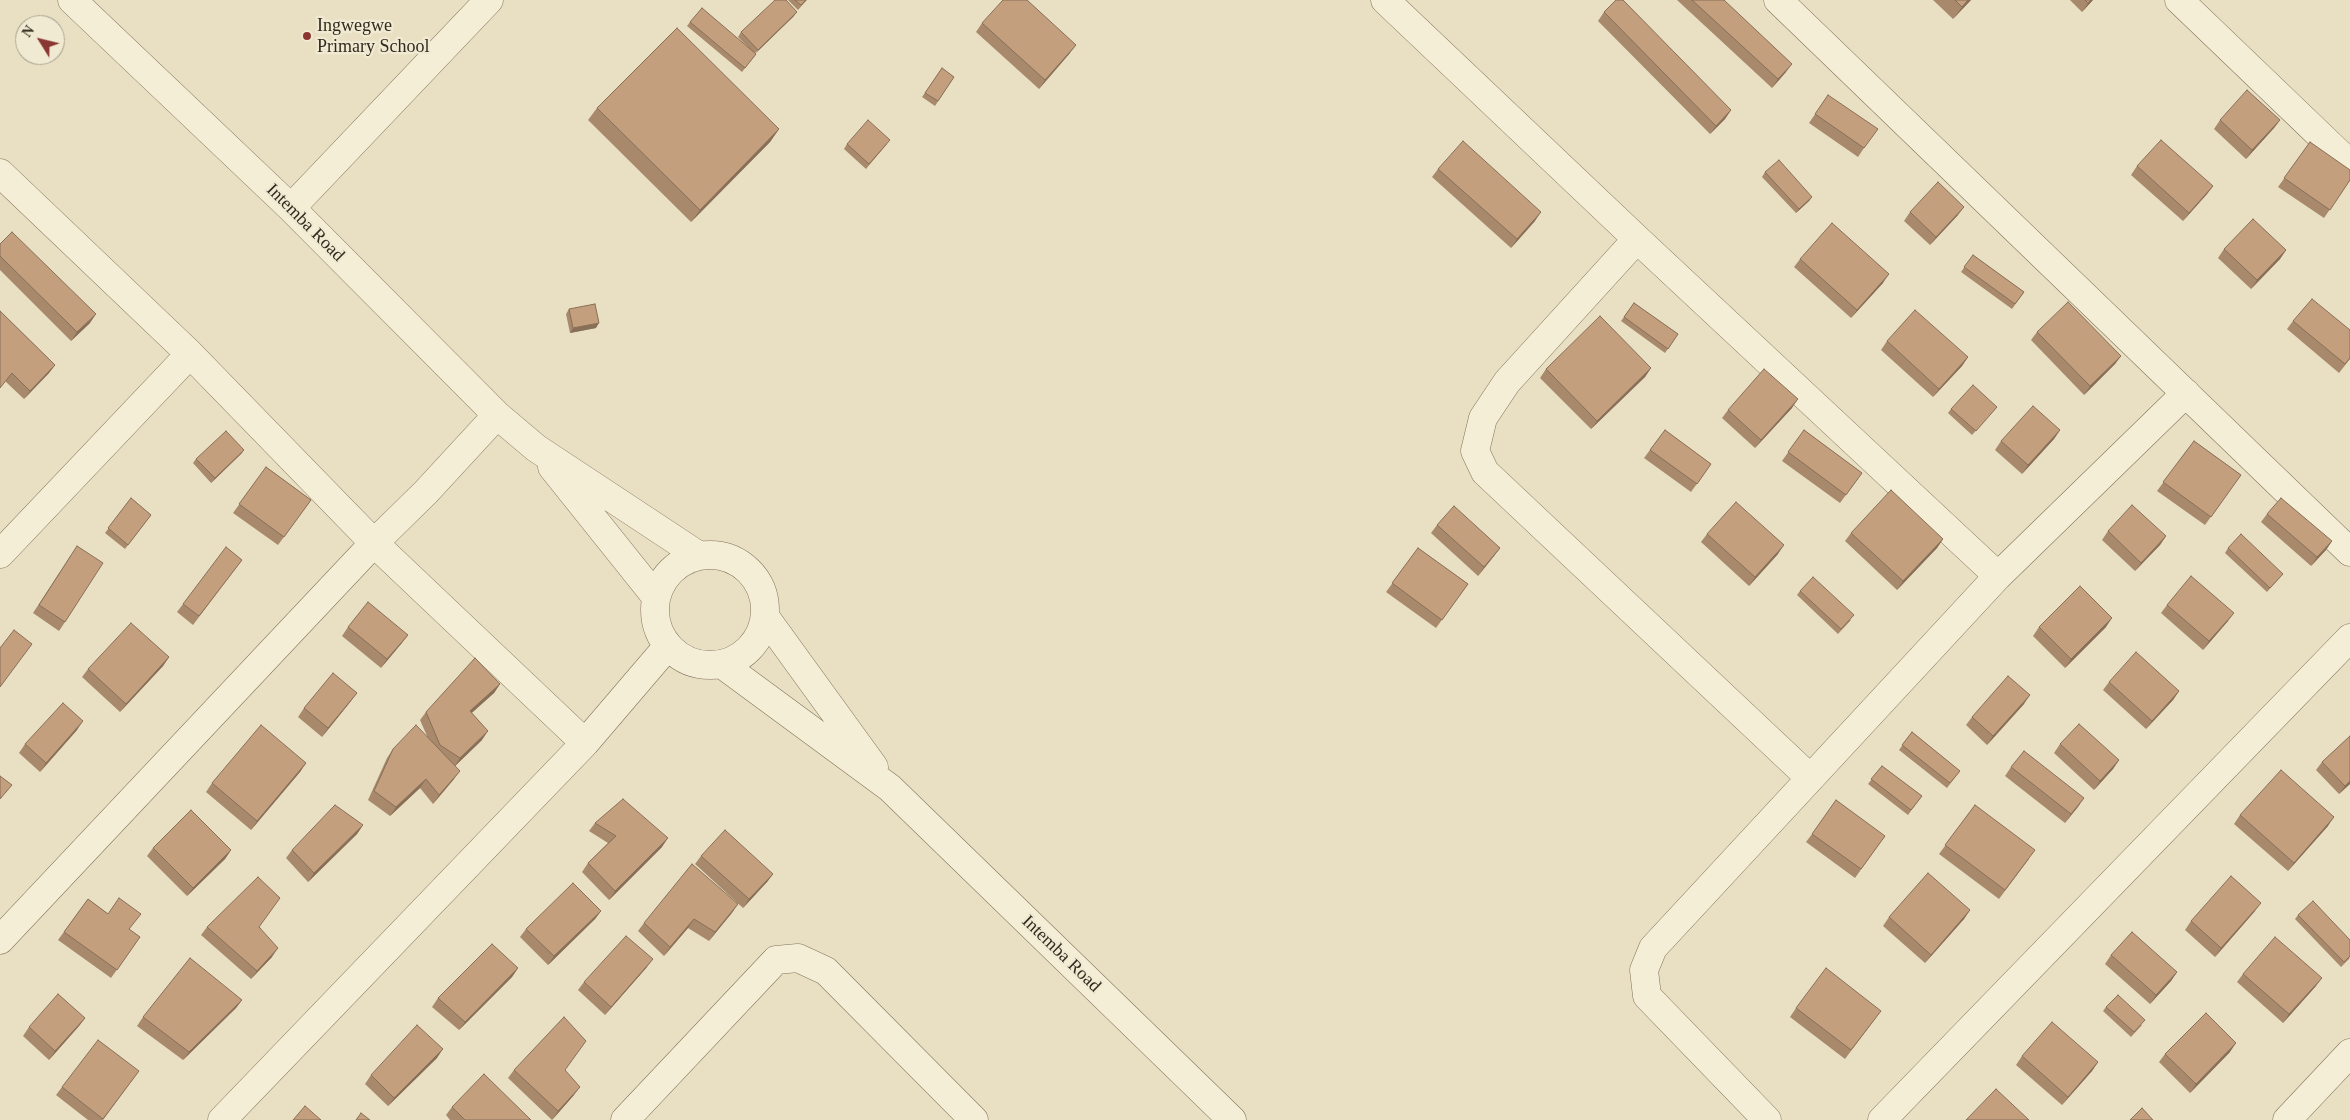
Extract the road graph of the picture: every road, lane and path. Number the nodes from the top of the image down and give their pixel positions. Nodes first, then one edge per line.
1 (72, 0) edge
2 (489, 0) edge
3 (1385, 0) edge
4 (1778, 0) edge
5 (2179, 0) edge
6 (2350, 164) edge
7 (0, 173) edge
8 (291, 208) junction
9 (1637, 239) junction
10 (190, 354) junction
11 (2186, 393) junction
12 (497, 415) junction
13 (536, 448) junction
14 (374, 543) junction
15 (2350, 552) edge
16 (0, 554) edge
17 (698, 555) junction
18 (1998, 576) junction
19 (656, 597) junction
20 (766, 618) junction
21 (2350, 638) edge
22 (667, 647) junction
23 (723, 665) junction
24 (584, 743) junction
25 (1810, 778) junction
26 (890, 788) junction
27 (0, 940) edge
28 (2350, 1053) edge
29 (222, 1120) edge
30 (625, 1120) edge
31 (974, 1120) edge
32 (1232, 1120) edge
33 (1768, 1120) edge
34 (1882, 1120) edge
35 (2287, 1120) edge

1 - 8 street, Intemba Road
2 - 8 street
3 - 9 street
4 - 11 street
5 - 6 street
7 - 10 street
8 - 12 street, Intemba Road
9 - 18 street
9 - 25 street
10 - 14 street
10 - 16 street
11 - 15 street
11 - 18 street
12 - 13 street, Intemba Road
12 - 14 street
13 - 17 street
13 - 19 street
14 - 24 street
14 - 27 street
17 - 19 street
17 - 20 street
18 - 25 street
19 - 22 street
20 - 23 street
20 - 26 street
21 - 34 street
22 - 23 street
22 - 24 street
23 - 26 street
24 - 29 street
25 - 33 street
26 - 32 street, Intemba Road
28 - 35 street
30 - 31 street

